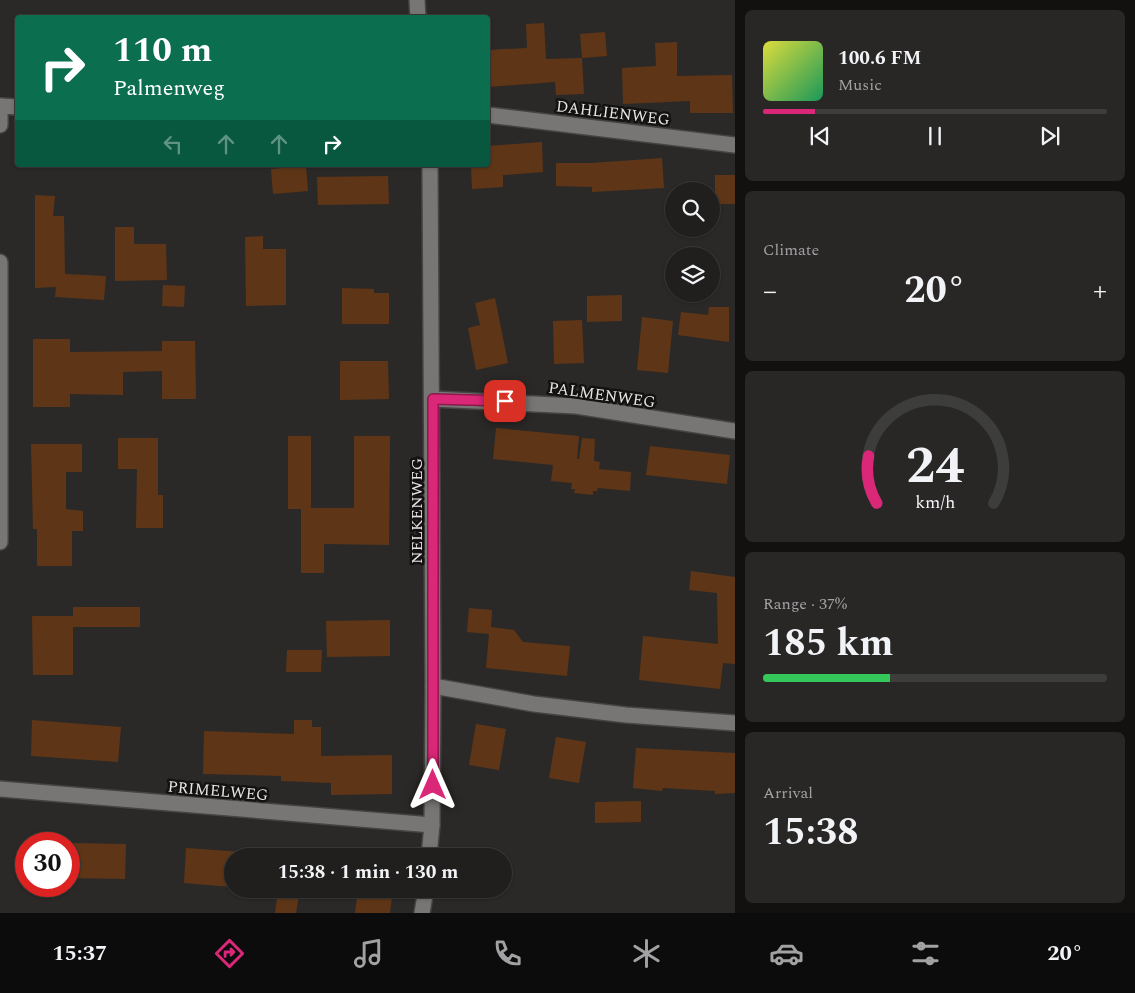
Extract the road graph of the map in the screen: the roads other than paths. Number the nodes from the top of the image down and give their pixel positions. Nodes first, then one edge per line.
1 (417, 0) edge
2 (418, 15) edge
3 (0, 106) edge
4 (15, 107) edge
5 (490, 115) edge
6 (0, 125) edge
7 (735, 144) edge
8 (430, 167) edge
9 (0, 262) edge
10 (433, 399) junction
11 (735, 431) edge
12 (0, 542) edge
13 (433, 686) junction
14 (735, 723) edge
15 (0, 789) edge
16 (432, 825) junction
17 (430, 848) edge
18 (424, 898) edge
19 (422, 913) edge

1 - 2 street
3 - 4 street
3 - 6 street
5 - 7 street, DAHLIENWEG
8 - 10 street, NELKENWEG
9 - 12 street
10 - 11 street, PALMENWEG
10 - 13 street, NELKENWEG
13 - 14 street
13 - 16 street, NELKENWEG
15 - 16 street, PRIMELWEG
16 - 17 street, NELKENWEG
18 - 19 street

